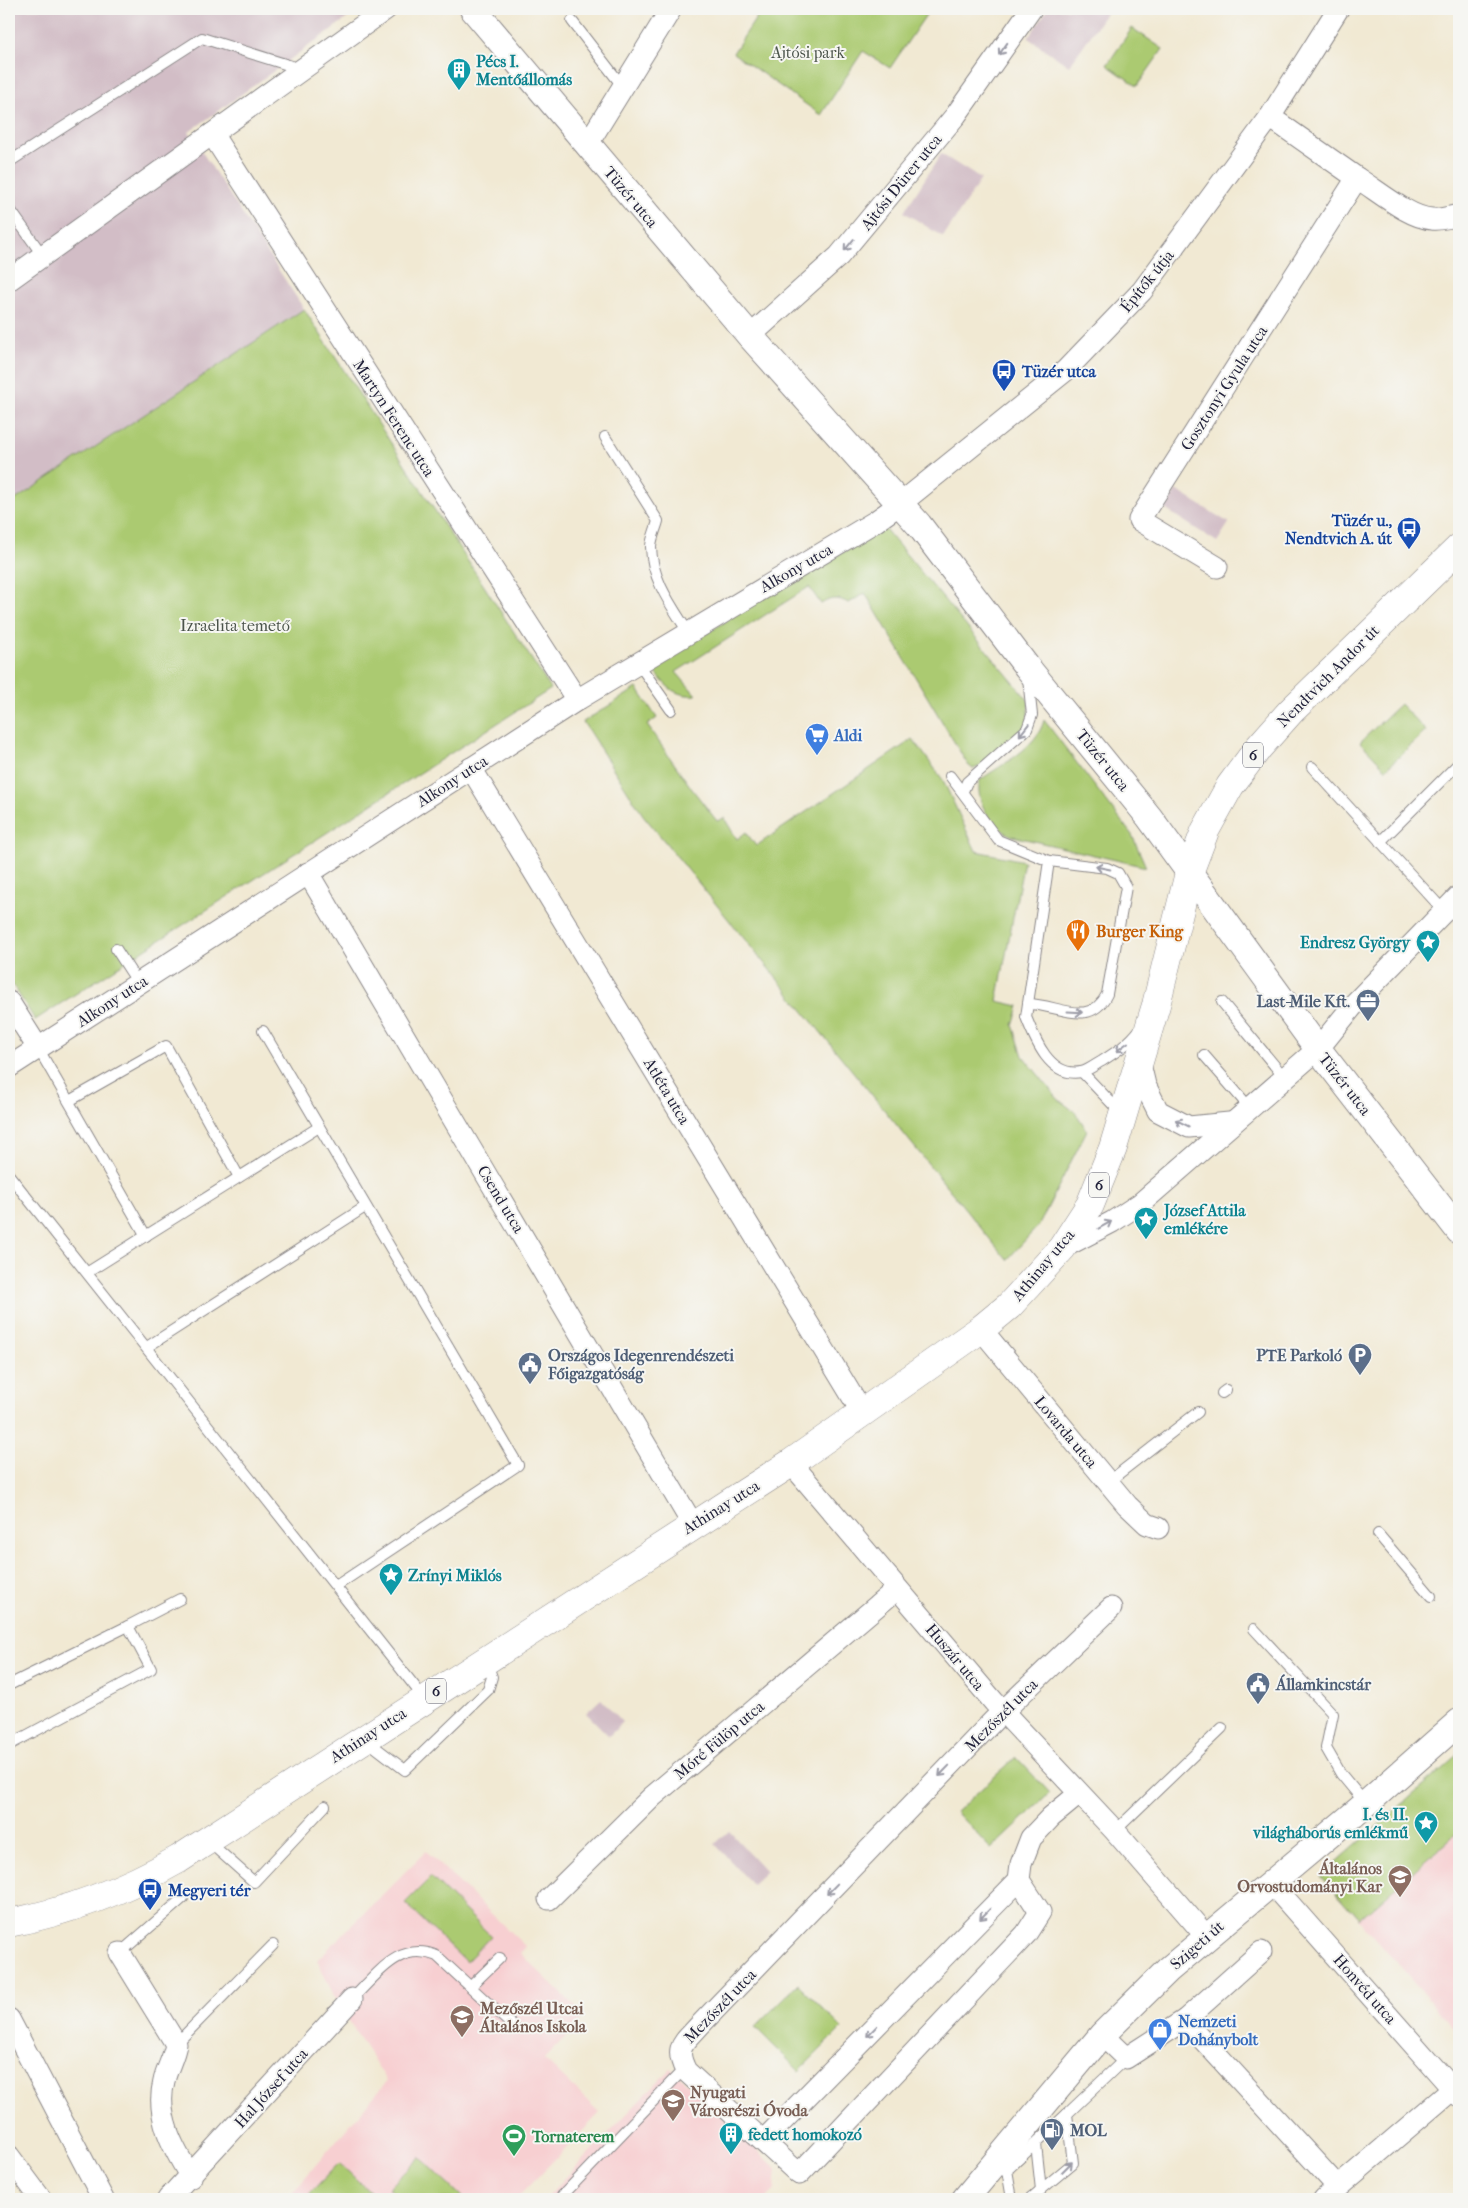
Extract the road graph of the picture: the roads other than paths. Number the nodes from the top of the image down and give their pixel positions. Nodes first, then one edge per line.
1 (386, 9) edge
2 (473, 9) edge
3 (671, 9) edge
4 (1031, 9) edge
5 (1338, 9) edge
6 (572, 21) dead end
7 (302, 69) junction
8 (623, 87) junction
9 (1270, 117) junction
10 (212, 134) junction
11 (587, 145) junction
12 (9, 162) edge
13 (1357, 178) junction
14 (9, 208) edge
15 (1459, 215) edge
16 (43, 256) junction
17 (9, 280) edge
18 (750, 336) junction
19 (605, 437) dead end
20 (900, 504) junction
21 (1459, 548) edge
22 (1217, 567) dead end
23 (688, 632) junction
24 (638, 663) junction
25 (1027, 666) junction
26 (577, 700) junction
27 (671, 710) dead end
28 (1459, 763) edge
29 (1312, 767) dead end
30 (472, 768) junction
31 (950, 776) dead end
32 (963, 791) junction
33 (1380, 842) junction
34 (1049, 861) junction
35 (1189, 872) junction
36 (308, 873) junction
37 (1459, 896) edge
38 (1444, 911) junction
39 (116, 949) dead end
40 (138, 984) junction
41 (9, 1002) edge
42 (1222, 1002) dead end
43 (1028, 1004) junction
44 (1156, 1005) junction
45 (263, 1031) dead end
46 (38, 1048) junction
47 (1318, 1049) junction
48 (1204, 1055) dead end
49 (1139, 1060) junction
50 (9, 1067) edge
51 (1082, 1072) junction
52 (1284, 1077) junction
53 (69, 1101) junction
54 (1249, 1107) junction
55 (1123, 1116) junction
56 (1229, 1123) junction
57 (319, 1127) junction
58 (9, 1175) edge
59 (239, 1177) junction
60 (366, 1206) junction
61 (1459, 1231) edge
62 (146, 1236) junction
63 (1062, 1248) junction
64 (88, 1272) junction
65 (981, 1329) junction
66 (147, 1347) junction
67 (1198, 1412) dead end
68 (863, 1414) junction
69 (791, 1463) junction
70 (1108, 1482) junction
71 (693, 1525) junction
72 (1158, 1528) dead end
73 (1378, 1534) dead end
74 (336, 1586) junction
75 (897, 1589) junction
76 (1431, 1596) dead end
77 (180, 1599) dead end
78 (1111, 1608) dead end
79 (128, 1626) junction
80 (1254, 1629) dead end
81 (485, 1659) junction
82 (9, 1686) edge
83 (424, 1698) junction
84 (1003, 1711) junction
85 (1459, 1722) edge
86 (1222, 1728) dead end
87 (363, 1738) junction
88 (9, 1745) edge
89 (1079, 1794) junction
90 (1366, 1804) junction
91 (325, 1806) dead end
92 (1115, 1831) junction
93 (207, 1840) junction
94 (1019, 1880) junction
95 (1271, 1883) junction
96 (183, 1898) dead end
97 (549, 1899) dead end
98 (9, 1923) edge
99 (1206, 1936) junction
100 (274, 1945) dead end
101 (1261, 1952) dead end
102 (120, 1953) joint
103 (500, 1958) dead end
104 (472, 1986) junction
105 (352, 1999) joint
106 (9, 2019) edge
107 (1185, 2020) junction
108 (515, 2028) dead end
109 (1102, 2035) junction
110 (176, 2044) junction
111 (1126, 2058) junction
112 (685, 2068) junction
113 (1456, 2093) edge
114 (1067, 2114) junction
115 (764, 2140) junction
116 (1036, 2144) junction
117 (9, 2156) edge
118 (191, 2177) junction
119 (1041, 2190) junction
120 (1331, 2193) edge
121 (562, 2196) dead end
122 (42, 2199) edge
123 (103, 2199) edge
124 (168, 2199) edge
125 (966, 2199) edge
126 (1012, 2199) edge
127 (1030, 2199) edge

1 - 7 street
2 - 11 street, Tüzér utca
3 - 8 street
4 -> 18 street, Ajtósi Dürer utca
5 - 9 street, Építők útja
6 - 8 lane
7 - 10 street
7 - 12 lane
8 - 11 street
9 - 13 street
9 - 20 street, Építők útja
10 - 16 street
10 - 26 street, Martyn Ferenc utca
11 - 18 street, Tüzér utca
13 - 15 street
13 - 22 street, Gosztonyi Gyula utca
14 - 16 lane
16 - 17 street
18 - 20 street, Tüzér utca
19 - 23 lane
20 - 23 street, Alkony utca
20 - 25 street, Tüzér utca
21 - 35 main road, Nendtvich Andor út / 6
23 - 24 street, Alkony utca
24 - 26 street, Alkony utca
24 - 27 lane
25 -> 32 lane
25 - 35 street, Tüzér utca
26 - 30 street, Alkony utca
28 - 33 lane
29 - 33 lane
30 - 36 street, Alkony utca
30 - 68 street, Atléta utca
31 - 32 lane
32 - 34 lane
33 - 38 lane
34 - 43 lane
43 -> 34 lane
35 - 44 main road, Athinay utca / 6
35 - 47 street, Tüzér utca
36 - 40 street, Alkony utca
36 - 71 street, Csend utca
37 - 38 street
38 - 47 street
39 - 40 lane
40 - 46 street, Alkony utca
41 - 46 street
42 - 52 lane
43 - 51 lane
44 - 49 main road, Athinay utca / 6
44 -> 51 lane
45 - 57 lane
46 - 50 street, Alkony utca
46 - 53 lane
47 - 52 street
47 - 61 street, Tüzér utca
48 - 54 lane
49 - 55 main road, Athinay utca / 6
56 -> 49 street
51 - 55 lane
52 - 54 street
53 - 59 lane
53 - 62 lane
54 - 56 street
55 - 63 main road, Athinay utca / 6
63 -> 56 street
57 - 59 lane
57 - 60 lane
58 - 64 lane
59 - 62 lane
60 - 66 lane
60 - 74 lane
62 - 64 lane
63 - 65 main road, Athinay utca / 6
64 - 66 lane
65 - 68 main road, Athinay utca / 6
65 - 70 street, Lovarda utca
66 - 74 lane
67 - 70 lane
68 - 69 main road, Athinay utca / 6
69 - 71 main road, Athinay utca / 6
69 - 75 street, Huszár utca
70 - 72 street, Lovarda utca
71 - 81 main road, Athinay utca / 6
73 - 76 lane
74 - 83 lane
75 - 84 street, Huszár utca
75 - 97 street, Móré Fülöp utca
77 - 79 lane
78 - 84 street, Mezőszél utca
79 - 82 lane
79 - 88 lane
80 - 90 lane
81 - 83 main road, Athinay utca / 6
81 - 87 lane
83 - 87 main road, Athinay utca / 6
84 - 89 street, Huszár utca
84 -> 112 street, Mezőszél utca
85 - 90 street, Szigeti út
86 - 92 lane
87 - 93 main road, Athinay utca / 6
89 - 92 street, Huszár utca
89 - 94 street
90 - 95 street, Szigeti út
91 - 93 lane
92 - 99 street, Huszár utca
93 - 98 main road, Athinay utca / 6
94 -> 115 street
94 - 115 street, Mezőszél utca
95 - 99 street, Szigeti út
95 - 113 street, Honvéd utca
96 - 102 lane
99 - 109 street, Szigeti út
100 - 110 lane
101 - 107 street
102 - 110 street
103 - 104 lane
104 - 105 lane
104 - 108 lane
105 - 118 street, Hal József utca
106 - 123 street
107 - 111 street
107 - 120 street
109 - 111 street
109 - 125 street, Szigeti út
110 - 118 street
111 - 114 lane
112 - 115 street, Mezőszél utca
112 - 121 lane
113 - 120 street
114 - 116 lane
119 -> 114 lane
116 - 119 lane
116 - 126 lane
117 - 122 street
118 - 124 street, Hal József utca
119 - 127 lane

